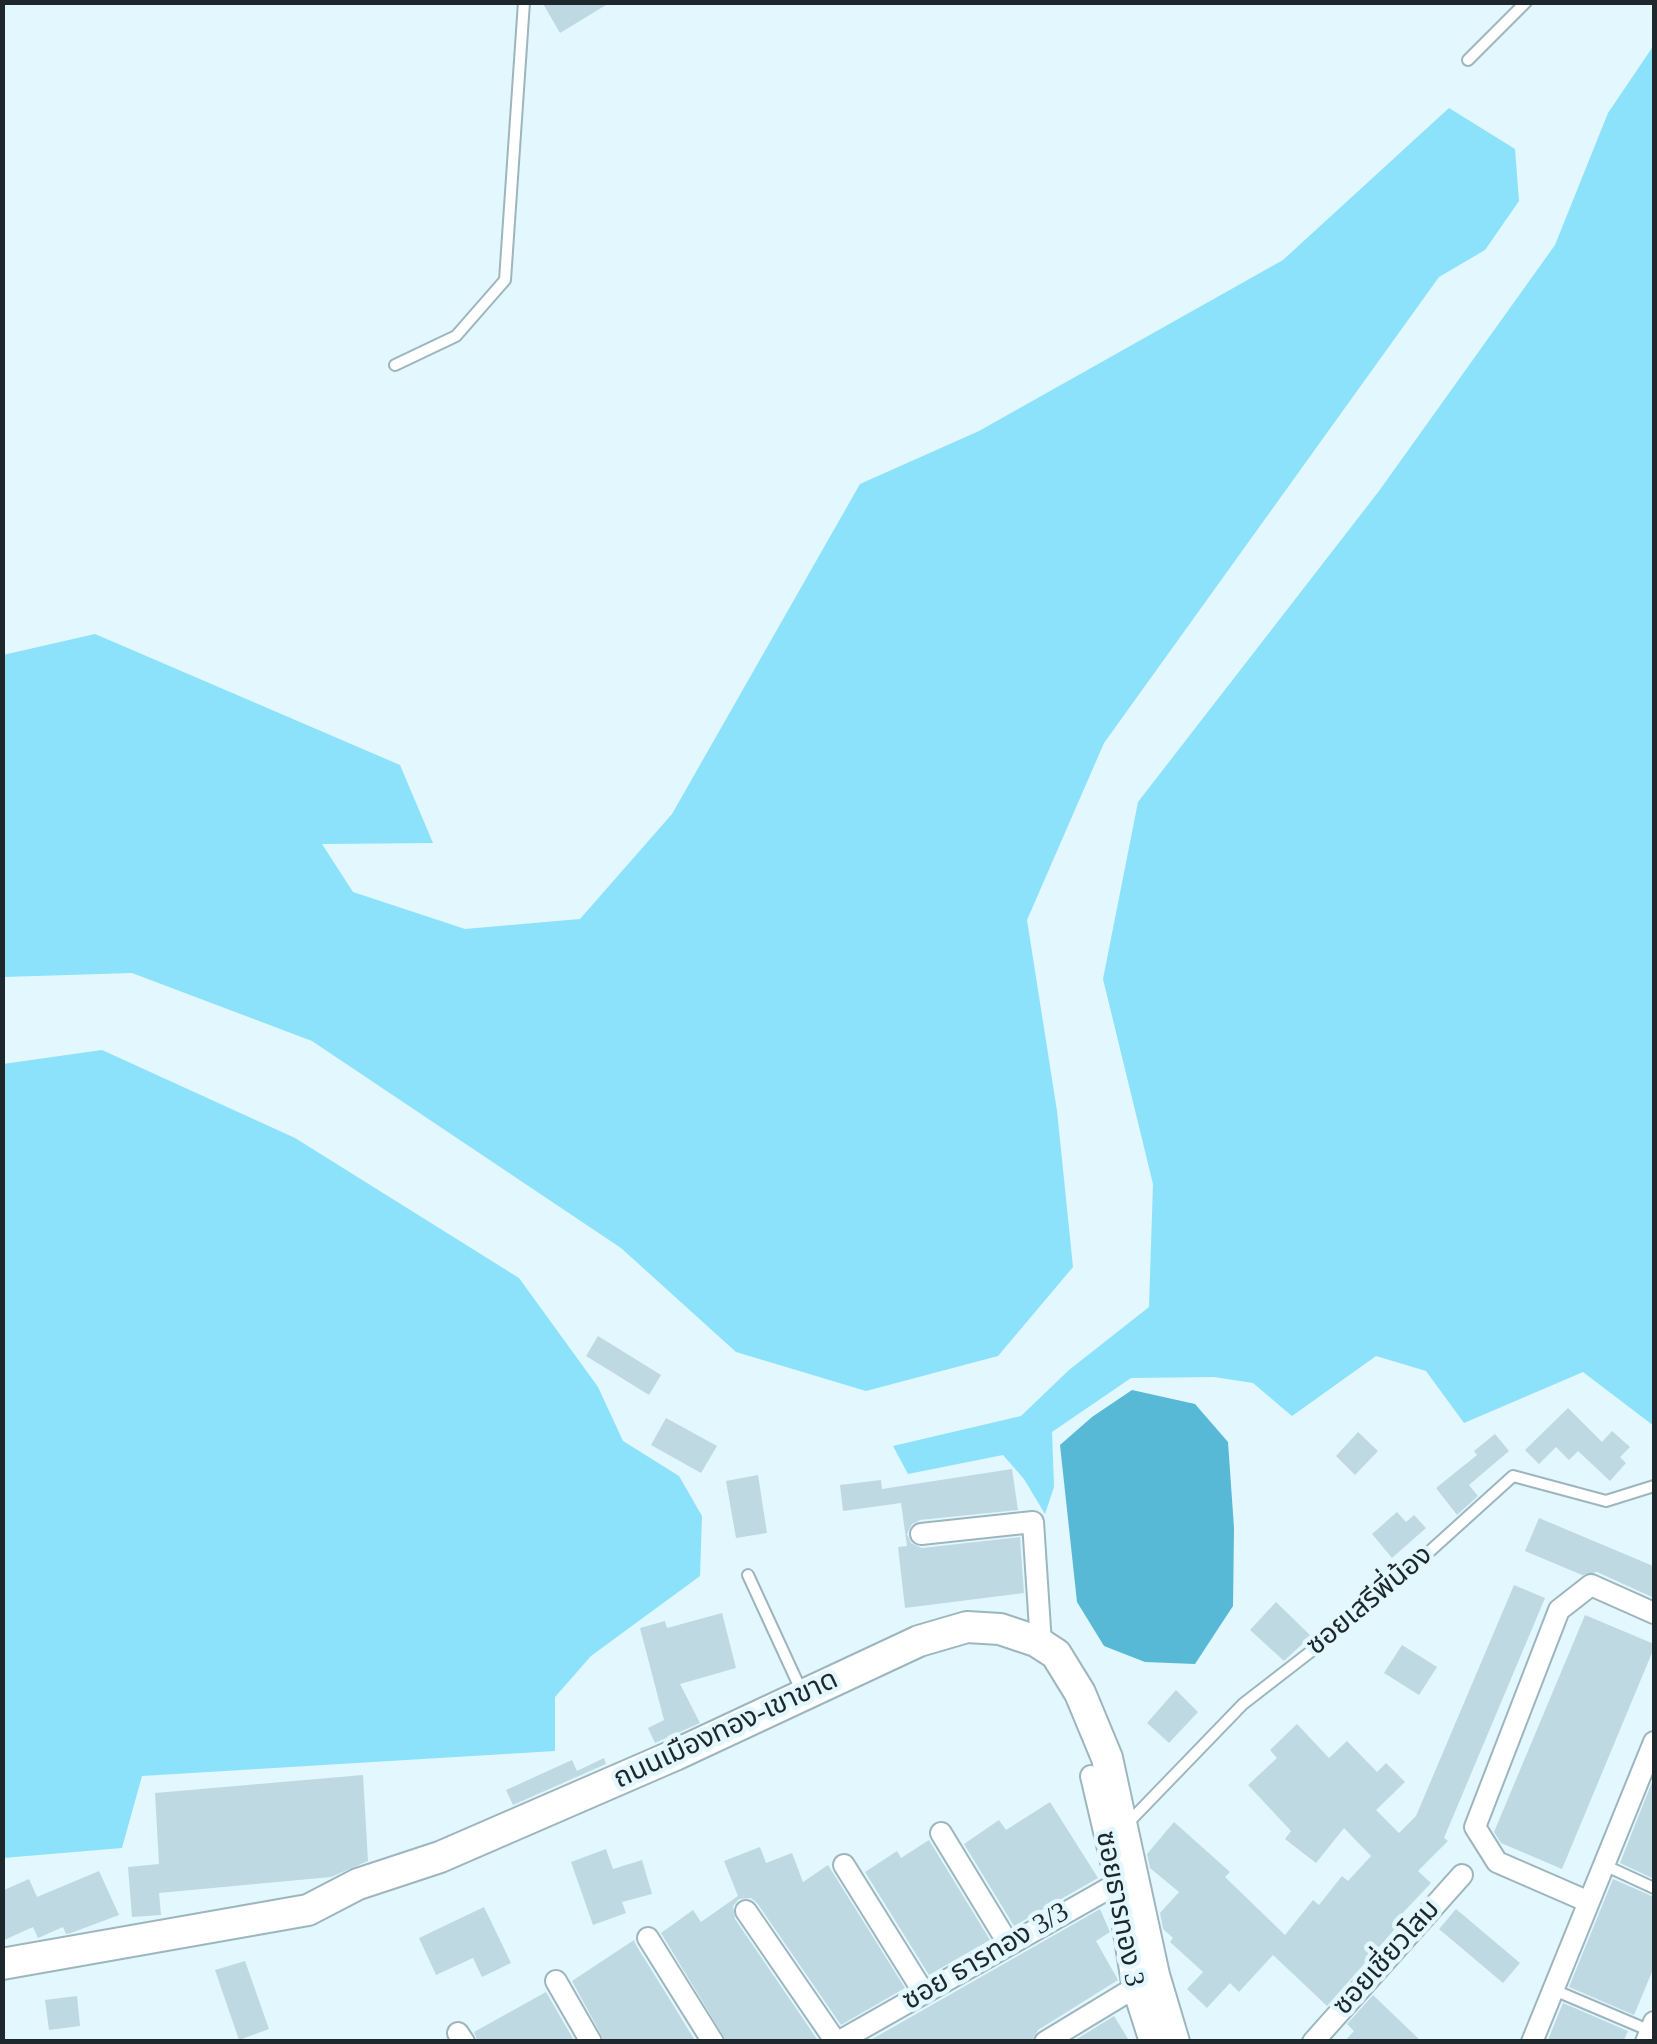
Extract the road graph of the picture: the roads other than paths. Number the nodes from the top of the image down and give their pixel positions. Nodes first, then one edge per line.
1 (524, 2) edge
2 (1526, 2) edge
3 (1468, 60) dead end
4 (395, 365) dead end
5 (1654, 1486) edge
6 (921, 1534) dead end
7 (748, 1575) dead end
8 (1654, 1612) edge
9 (1041, 1644) junction
10 (803, 1695) junction
11 (1653, 1750) edge
12 (1091, 1776) dead end
13 (1122, 1830) junction
14 (940, 1833) dead end
15 (844, 1865) dead end
16 (1604, 1866) junction
17 (1462, 1875) dead end
18 (1125, 1878) junction
19 (1654, 1888) edge
20 (1589, 1902) junction
21 (746, 1911) dead end
22 (648, 1938) dead end
23 (1008, 1943) junction
24 (2, 1964) edge
25 (556, 1980) dead end
26 (1143, 1982) junction
27 (1553, 1989) junction
28 (924, 1993) junction
29 (1652, 2032) edge
30 (591, 2042) edge
31 (713, 2042) edge
32 (837, 2042) edge
33 (1045, 2042) edge
34 (1150, 2042) edge
35 (1174, 2042) edge
36 (1313, 2042) edge
37 (1532, 2042) edge

1 - 4 lane
2 - 3 lane
5 - 13 lane, ซอยเสรีพี่น้อง
6 - 9 street
7 - 10 lane
8 - 20 street
9 - 10 street, ถนนเมืองทอง-เขาขาด
9 - 13 street
10 - 24 street, ถนนเมืองทอง-เขาขาด
11 - 16 street
12 - 18 street, ซอยธารทอง 3
13 - 18 street
14 - 23 street
15 - 28 street
16 - 19 lane
16 - 20 street
17 - 36 street, ซอยเชี่ยวโสม
18 - 23 street, ซอย ธารทอง 3/3
18 - 26 street
20 - 27 street
21 - 32 street
22 - 31 street
23 - 28 street, ซอย ธารทอง 3/3
25 - 30 street
26 - 33 street
26 - 34 street, ซอยธารทอง 3
26 - 35 street
27 - 29 lane
27 - 37 street
28 - 32 street, ซอย ธารทอง 3/3

